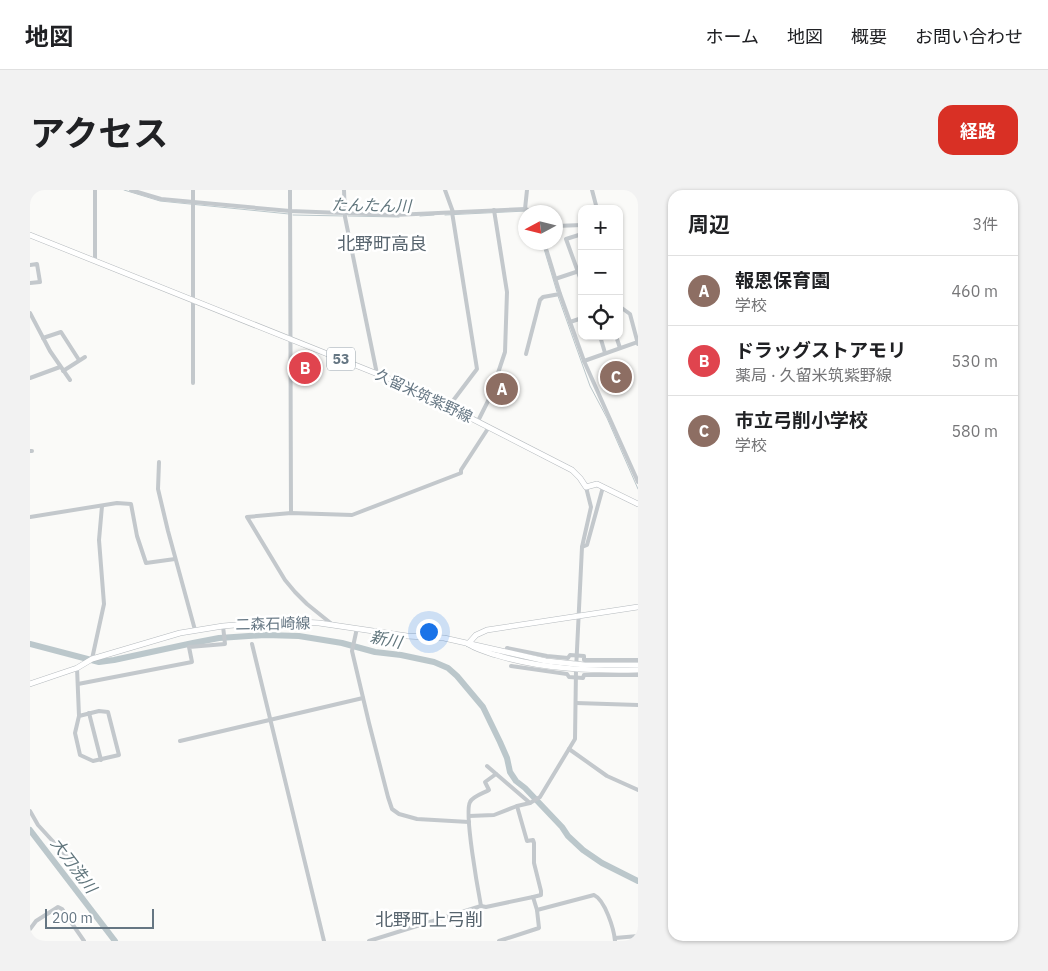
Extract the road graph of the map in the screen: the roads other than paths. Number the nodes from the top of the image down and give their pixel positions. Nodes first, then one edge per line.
1 (95, 190) edge
2 (131, 190) edge
3 (193, 190) edge
4 (290, 190) edge
5 (344, 190) edge
6 (446, 190) edge
7 (527, 190) edge
8 (592, 190) edge
9 (193, 204) junction
10 (525, 205) edge
11 (596, 205) edge
12 (518, 209) edge
13 (494, 210) junction
14 (453, 212) junction
15 (290, 214) junction
16 (344, 215) junction
17 (578, 225) edge
18 (563, 226) edge
19 (578, 234) edge
20 (30, 235) edge
21 (547, 250) edge
22 (95, 261) junction
23 (30, 265) edge
24 (578, 266) edge
25 (578, 272) edge
26 (556, 279) junction
27 (30, 283) edge
28 (560, 294) junction
29 (192, 300) junction
30 (623, 309) edge
31 (30, 314) edge
32 (578, 319) edge
33 (570, 322) junction
34 (43, 338) junction
35 (291, 338) junction
36 (601, 340) edge
37 (617, 340) edge
38 (638, 343) edge
39 (620, 348) junction
40 (605, 353) junction
41 (526, 354) dead end
42 (85, 356) dead end
43 (79, 360) junction
44 (584, 361) junction
45 (60, 367) junction
46 (64, 371) junction
47 (377, 374) junction
48 (30, 378) edge
49 (70, 380) dead end
50 (193, 383) dead end
51 (449, 406) junction
52 (478, 421) junction
53 (489, 427) junction
54 (159, 462) dead end
55 (638, 480) edge
56 (586, 487) junction
57 (603, 487) junction
58 (638, 504) edge
59 (102, 506) junction
60 (291, 513) junction
61 (30, 517) edge
62 (582, 547) junction
63 (175, 559) junction
64 (638, 607) edge
65 (579, 616) junction
66 (333, 625) junction
67 (223, 626) junction
68 (357, 628) junction
69 (195, 630) junction
70 (252, 644) dead end
71 (468, 644) junction
72 (508, 648) dead end
73 (577, 655) junction
74 (92, 659) junction
75 (638, 660) edge
76 (638, 665) edge
77 (511, 666) dead end
78 (576, 667) junction
79 (77, 668) junction
80 (638, 670) edge
81 (638, 675) edge
82 (576, 678) junction
83 (30, 684) edge
84 (78, 684) junction
85 (363, 698) junction
86 (576, 703) junction
87 (638, 705) edge
88 (90, 713) junction
89 (79, 716) junction
90 (270, 721) junction
91 (180, 741) dead end
92 (569, 749) junction
93 (101, 760) junction
94 (487, 766) dead end
95 (496, 774) junction
96 (638, 790) edge
97 (530, 803) junction
98 (516, 806) junction
99 (30, 811) edge
100 (469, 816) junction
101 (469, 822) junction
102 (80, 877) dead end
103 (533, 897) junction
104 (481, 906) junction
105 (537, 910) junction
106 (30, 929) edge
107 (518, 935) junction
108 (638, 936) edge
109 (615, 939) edge
110 (84, 941) edge
111 (324, 941) edge
112 (369, 941) edge
113 (499, 941) edge
114 (520, 941) edge

1 - 22 street
2 - 9 street
3 - 9 street
4 - 15 street
5 - 16 street
6 - 14 street
7 - 10 street
8 - 11 street
9 - 15 street
9 - 29 street
12 - 13 street
13 - 14 street
13 - 52 street
14 - 16 street
14 - 51 street
15 - 16 street
15 - 35 street
16 - 47 street
17 - 18 street
19 - 24 street
20 - 22 main road, 久留米筑紫野線 / 53
21 - 26 street
22 - 29 main road, 久留米筑紫野線 / 53
23 - 27 street
25 - 26 street
26 - 28 street
28 - 33 street
28 - 41 street
29 - 35 main road, 久留米筑紫野線 / 53
29 - 50 street
30 - 38 street
31 - 34 street
32 - 33 street
33 - 44 street
34 - 43 street
34 - 45 street
35 - 47 main road, 久留米筑紫野線 / 53
35 - 60 street
36 - 40 street
37 - 39 street
38 - 39 street
39 - 40 street
40 - 44 street
42 - 43 street
43 - 46 street
44 - 55 street
45 - 46 street
45 - 48 street
46 - 49 street
47 - 51 main road, 久留米筑紫野線 / 53
51 - 52 main road, 久留米筑紫野線 / 53
52 - 53 main road, 久留米筑紫野線 / 53
53 - 56 main road, 久留米筑紫野線 / 53
53 - 60 street
54 - 63 street
56 - 57 main road
56 - 62 street
57 - 58 main road
57 - 62 street
59 - 61 street
59 - 63 street
59 - 74 street
60 - 66 street
62 - 65 street
63 - 69 street
64 - 65 main road
65 - 71 main road
65 - 73 street
66 - 67 main road, 二森石崎線
66 - 68 main road, 二森石崎線
67 - 69 main road, 二森石崎線
67 - 84 street
68 - 71 main road, 二森石崎線
68 - 85 street
69 - 74 main road, 二森石崎線
70 - 90 street
71 - 78 main road
72 - 73 street
73 - 75 street
73 - 78 street
74 - 79 main road, 二森石崎線
76 - 78 main road
77 - 82 street
78 - 80 main road
78 - 82 street
79 - 83 main road, 二森石崎線
79 - 84 street
81 - 82 street
82 - 86 street
84 - 89 street
85 - 90 street
85 - 101 street
86 - 87 street
86 - 92 street
88 - 89 street
88 - 93 street
88 - 93 street
89 - 93 street
90 - 91 street
90 - 111 street
92 - 96 street
92 - 97 street
94 - 95 street
95 - 97 street
95 - 100 street
97 - 98 street
98 - 100 street
98 - 103 street
99 - 102 street
100 - 101 street
101 - 104 street
103 - 104 street
103 - 105 street
104 - 112 street
105 - 107 street
105 - 109 street
106 - 110 street
107 - 113 street
107 - 114 street
108 - 109 street

